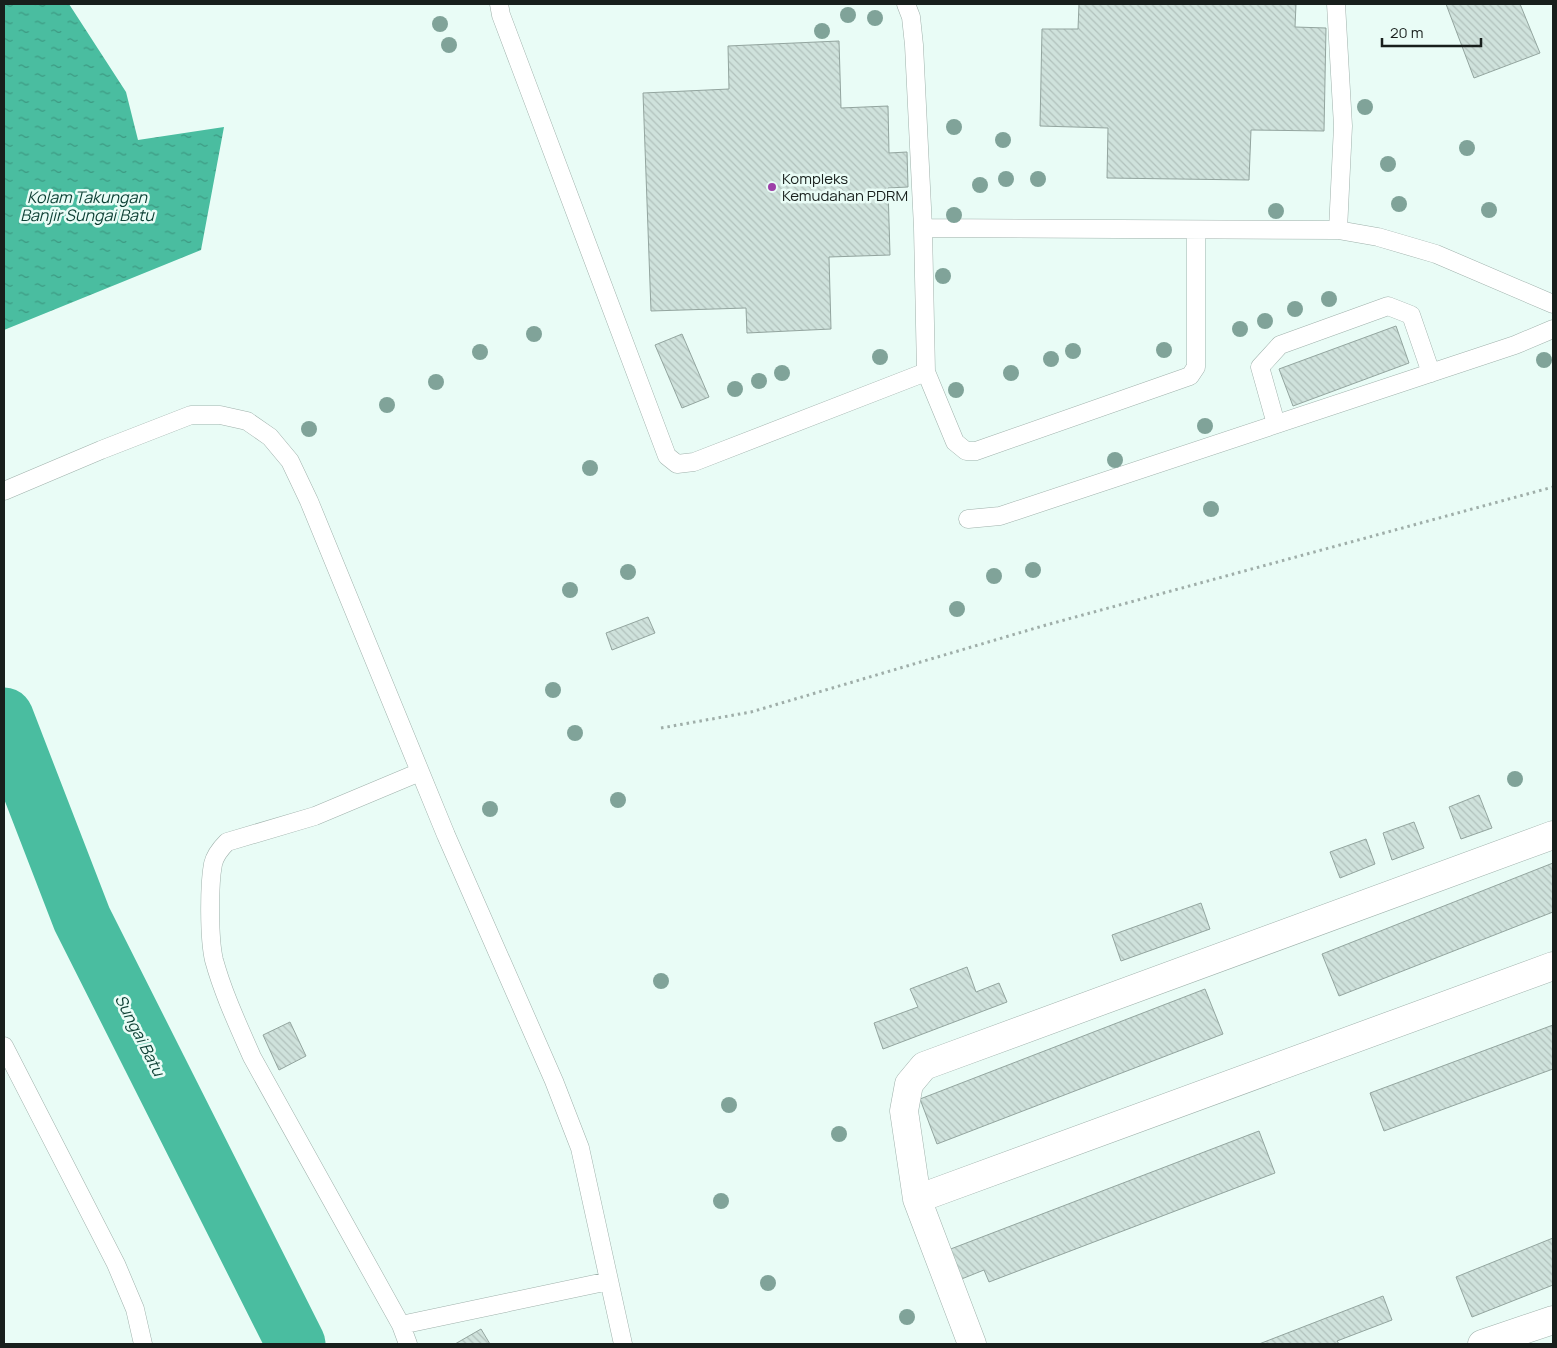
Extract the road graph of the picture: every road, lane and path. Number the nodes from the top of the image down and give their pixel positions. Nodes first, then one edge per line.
1 (499, 4) edge
2 (906, 4) edge
3 (1336, 4) edge
4 (923, 228) junction
5 (1196, 230) junction
6 (1338, 230) junction
7 (1553, 304) edge
8 (1553, 329) edge
9 (926, 372) junction
10 (1431, 372) junction
11 (1276, 424) junction
12 (1553, 487) edge
13 (4, 491) edge
14 (968, 519) dead end
15 (661, 728) dead end
16 (420, 772) junction
17 (1553, 835) edge
18 (1553, 966) edge
19 (4, 1046) edge
20 (917, 1199) junction
21 (609, 1281) junction
22 (1553, 1320) edge
23 (401, 1325) junction
24 (143, 1344) edge
25 (408, 1344) edge
26 (623, 1344) edge
27 (972, 1344) edge
28 (1482, 1344) edge

1 - 9 lane
2 - 4 lane
3 - 6 lane
4 - 5 lane
4 - 9 lane
5 - 6 lane
5 - 9 lane
6 - 7 lane
8 - 10 lane
10 - 11 lane
10 - 11 lane
11 - 14 lane
12 - 15 path
13 - 16 lane
16 - 21 lane
16 - 23 lane
17 - 20 street
18 - 20 street
19 - 24 lane
20 - 27 street
21 - 23 lane
21 - 26 lane
22 - 28 street
23 - 25 lane

